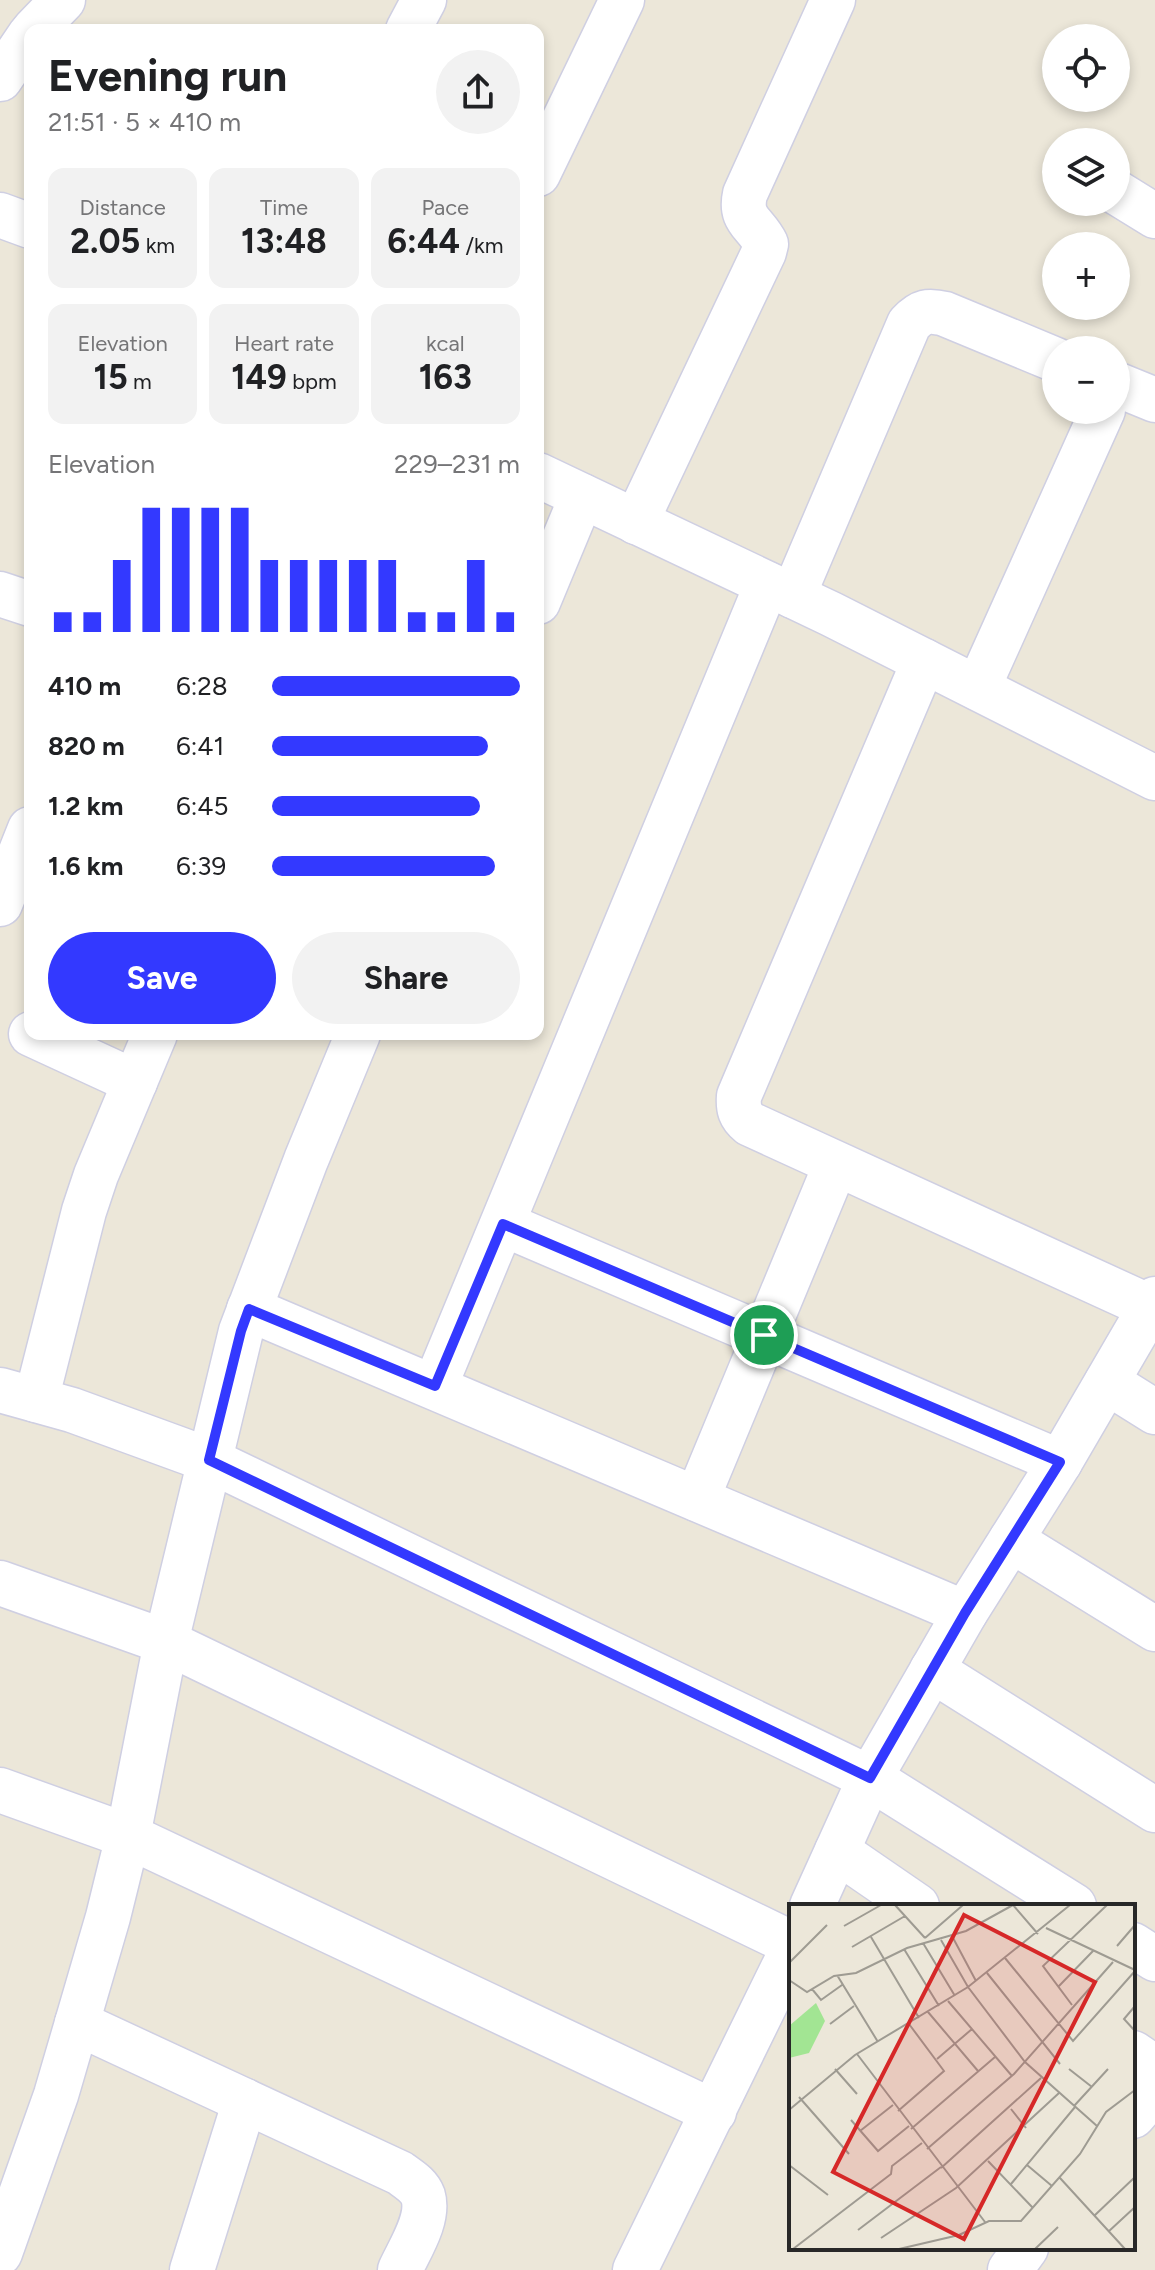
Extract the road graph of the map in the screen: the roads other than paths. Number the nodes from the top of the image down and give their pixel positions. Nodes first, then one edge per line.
1 (63, 0) edge
2 (424, 0) edge
3 (622, 0) edge
4 (833, 0) edge
5 (40, 24) edge
6 (411, 24) edge
7 (24, 44) edge
8 (0, 79) edge
9 (544, 162) edge
10 (1130, 201) edge
11 (0, 215) edge
12 (1155, 216) edge
13 (24, 224) edge
14 (1042, 354) edge
15 (1130, 390) edge
16 (1155, 400) edge
17 (1097, 424) edge
18 (544, 478) edge
19 (582, 496) junction
20 (636, 522) junction
21 (544, 588) edge
22 (780, 590) junction
23 (0, 594) edge
24 (24, 602) edge
25 (924, 661) junction
26 (978, 688) junction
27 (1155, 778) edge
28 (24, 844) edge
29 (0, 904) edge
30 (0, 1019) edge
31 (24, 1031) edge
32 (44, 1040) edge
33 (152, 1040) edge
34 (356, 1040) edge
35 (135, 1082) junction
36 (836, 1164) junction
37 (503, 1224) junction
38 (1153, 1303) edge
39 (249, 1309) junction
40 (764, 1335) junction
41 (1107, 1382) junction
42 (435, 1386) junction
43 (18, 1395) edge
44 (1155, 1412) edge
45 (209, 1460) junction
46 (1060, 1462) junction
47 (697, 1499) junction
48 (1011, 1540) junction
49 (0, 1583) edge
50 (965, 1613) junction
51 (1155, 1629) edge
52 (166, 1642) junction
53 (932, 1670) junction
54 (870, 1778) junction
55 (0, 1790) edge
56 (1155, 1810) edge
57 (128, 1836) junction
58 (837, 1851) junction
59 (813, 1904) edge
60 (914, 1904) edge
61 (1071, 1904) edge
62 (789, 1942) edge
63 (1135, 1946) edge
64 (789, 1956) edge
65 (1155, 1959) edge
66 (77, 2023) junction
67 (1135, 2054) edge
68 (1155, 2068) edge
69 (1155, 2091) edge
70 (245, 2101) junction
71 (714, 2112) junction
72 (1135, 2114) edge
73 (1025, 2250) edge
74 (0, 2253) edge
75 (192, 2270) edge
76 (400, 2270) edge
77 (635, 2270) edge
78 (1010, 2270) edge

1 - 5 street
2 - 6 street
3 - 9 street
4 - 20 street
7 - 8 street
10 - 12 street
11 - 13 street
14 - 22 street
15 - 16 street
17 - 26 street
18 - 19 street
19 - 20 street
19 - 21 street
20 - 22 street
22 - 25 street
22 - 37 street
23 - 24 street
25 - 26 street
25 - 36 street
26 - 27 street
28 - 29 street
30 - 31 street
32 - 35 street
33 - 35 street
34 - 39 street
35 - 43 street
36 - 38 street
36 - 40 street
37 - 40 street
37 - 42 street
38 - 41 street
39 - 42 street
39 - 45 street
40 - 46 street
40 - 47 street
41 - 44 street
41 - 46 street
42 - 47 street
43 - 45 street
45 - 52 street
45 - 54 street
46 - 48 street
47 - 50 street
48 - 50 street
48 - 51 street
49 - 52 street
50 - 53 street
52 - 57 street
52 - 62 street
53 - 54 street
53 - 56 street
54 - 58 street
54 - 61 street
55 - 57 street
57 - 66 street
57 - 71 street
58 - 59 street
58 - 60 street
63 - 65 street
64 - 71 street
66 - 70 street
66 - 74 street
67 - 68 street
69 - 72 street
70 - 75 street
70 - 76 street
71 - 77 street
73 - 78 street

